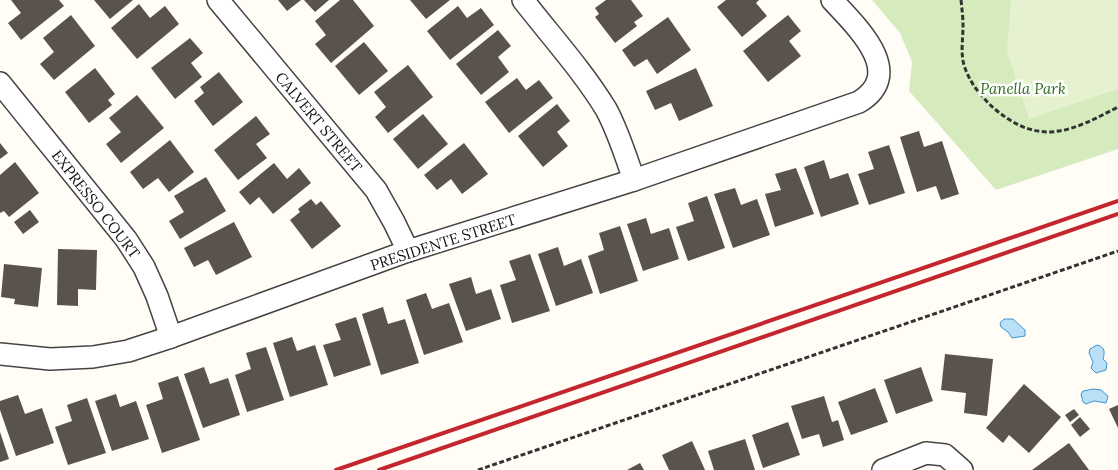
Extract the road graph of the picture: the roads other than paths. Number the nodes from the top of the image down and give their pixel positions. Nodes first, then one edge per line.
1 (218, 0) edge
2 (523, 0) edge
3 (832, 0) edge
4 (0, 83) edge
5 (634, 180) junction
6 (408, 252) junction
7 (171, 337) junction
8 (0, 354) edge
9 (883, 470) edge
10 (962, 470) edge

1 - 6 street, CALVERT STREET
2 - 5 street
3 - 5 street, PRESIDENTE STREET
4 - 7 street, EXPRESSO COURT
5 - 6 street, PRESIDENTE STREET
6 - 7 street, PRESIDENTE STREET
7 - 8 street, PRESIDENTE STREET
9 - 10 street

